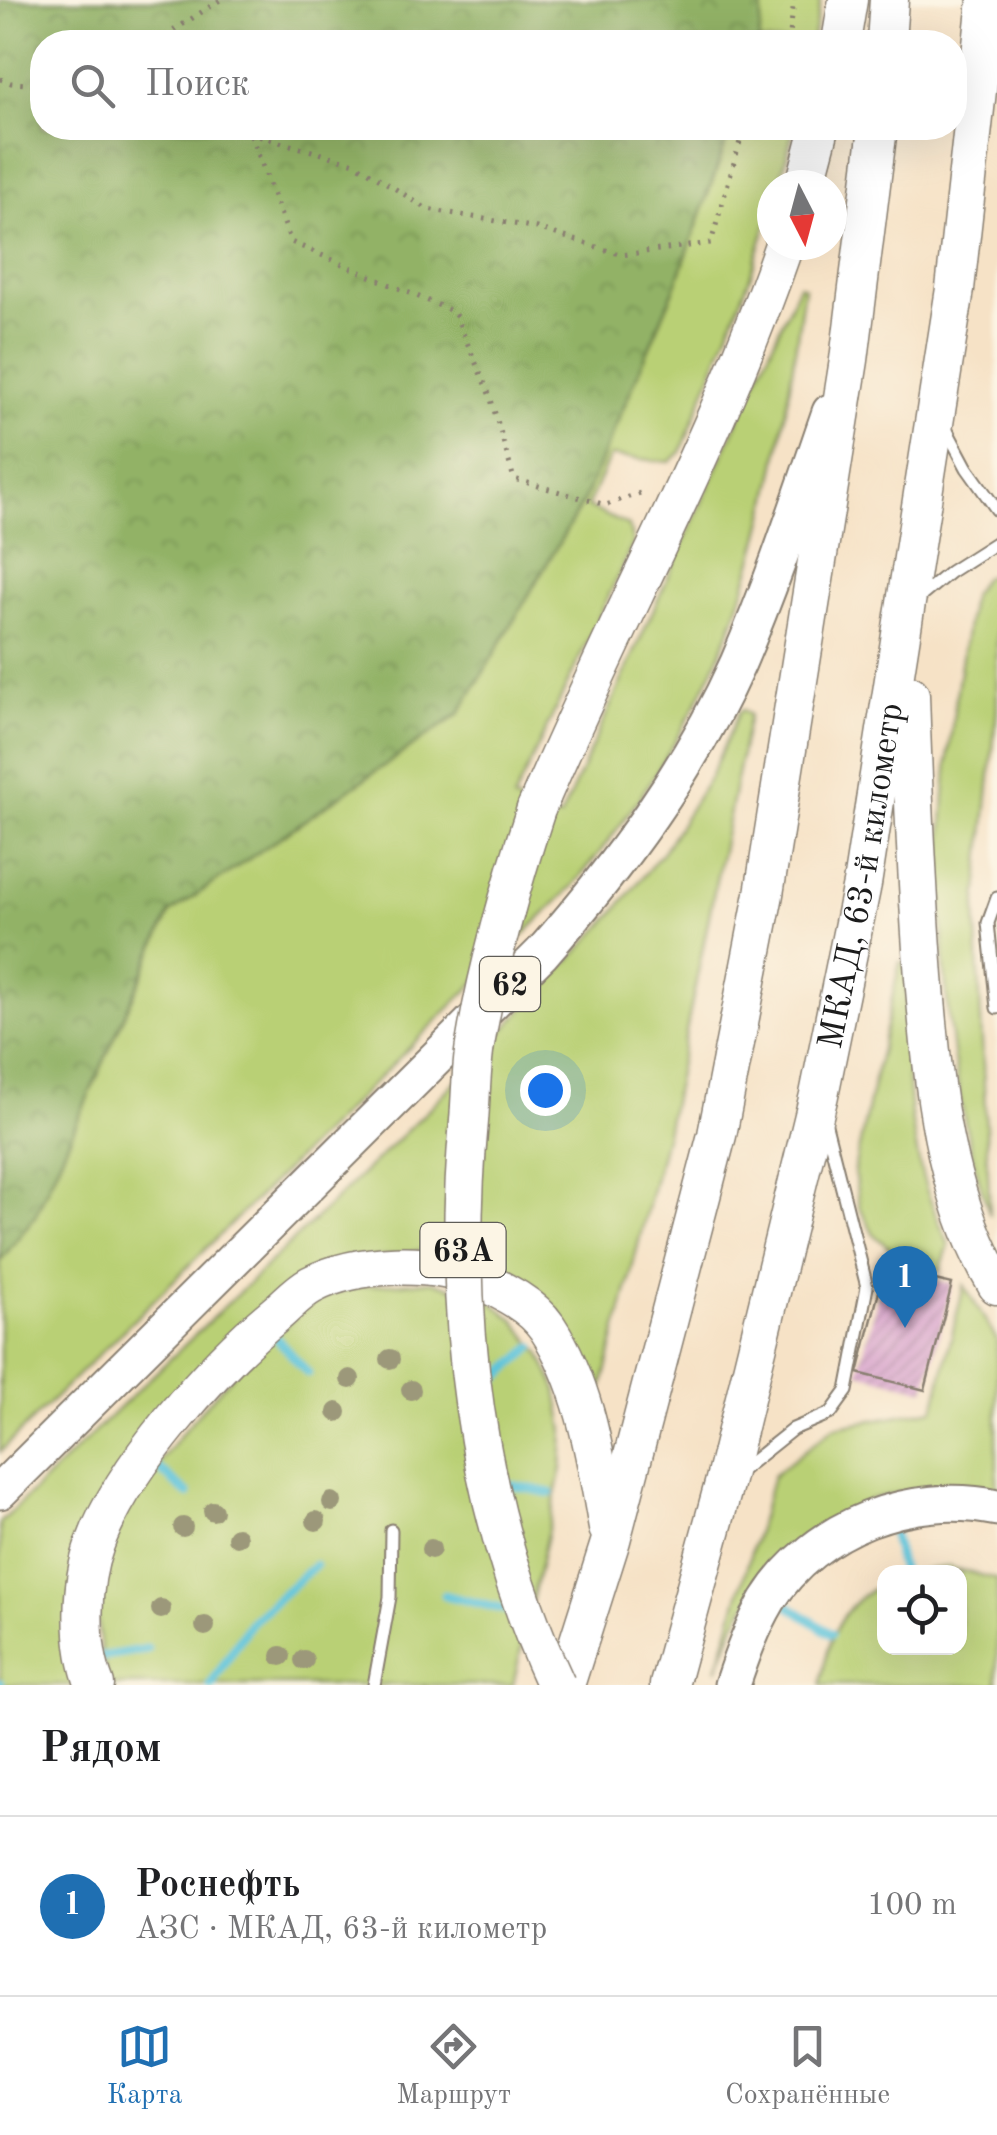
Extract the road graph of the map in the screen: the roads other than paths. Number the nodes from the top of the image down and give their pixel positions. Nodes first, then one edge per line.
1 (848, 0) edge
2 (889, 0) edge
3 (987, 0) edge
4 (844, 30) edge
5 (887, 30) edge
6 (817, 140) edge
7 (877, 140) edge
8 (809, 170) edge
9 (779, 260) edge
10 (849, 360) junction
11 (937, 411) junction
12 (997, 510) edge
13 (997, 542) edge
14 (908, 608) junction
15 (997, 898) edge
16 (997, 1008) edge
17 (819, 1095) junction
18 (997, 1285) edge
19 (724, 1484) junction
20 (0, 1491) edge
21 (997, 1508) edge
22 (391, 1530) dead end
23 (611, 1540) junction
24 (95, 1685) edge
25 (374, 1685) edge
26 (556, 1685) edge
27 (565, 1685) edge
28 (669, 1685) edge
29 (732, 1685) edge

1 - 4 highway
2 - 5 highway
3 - 11 highway, МКАД, 63-й километр
6 - 8 highway
7 - 10 highway
9 - 26 highway, 63A, bridge
10 - 20 main road, 62
10 - 23 highway
11 - 12 lane
11 - 14 highway, МКАД, 63-й километр
13 - 14 lane
14 - 17 highway, МКАД, 63-й километр
14 - 18 highway
15 - 16 lane
17 - 19 highway, МКАД, 63-й километр
17 - 19 lane
19 - 28 highway, МКАД, 63-й километр
21 - 29 main road
22 - 25 lane
23 - 24 highway
23 - 27 highway

